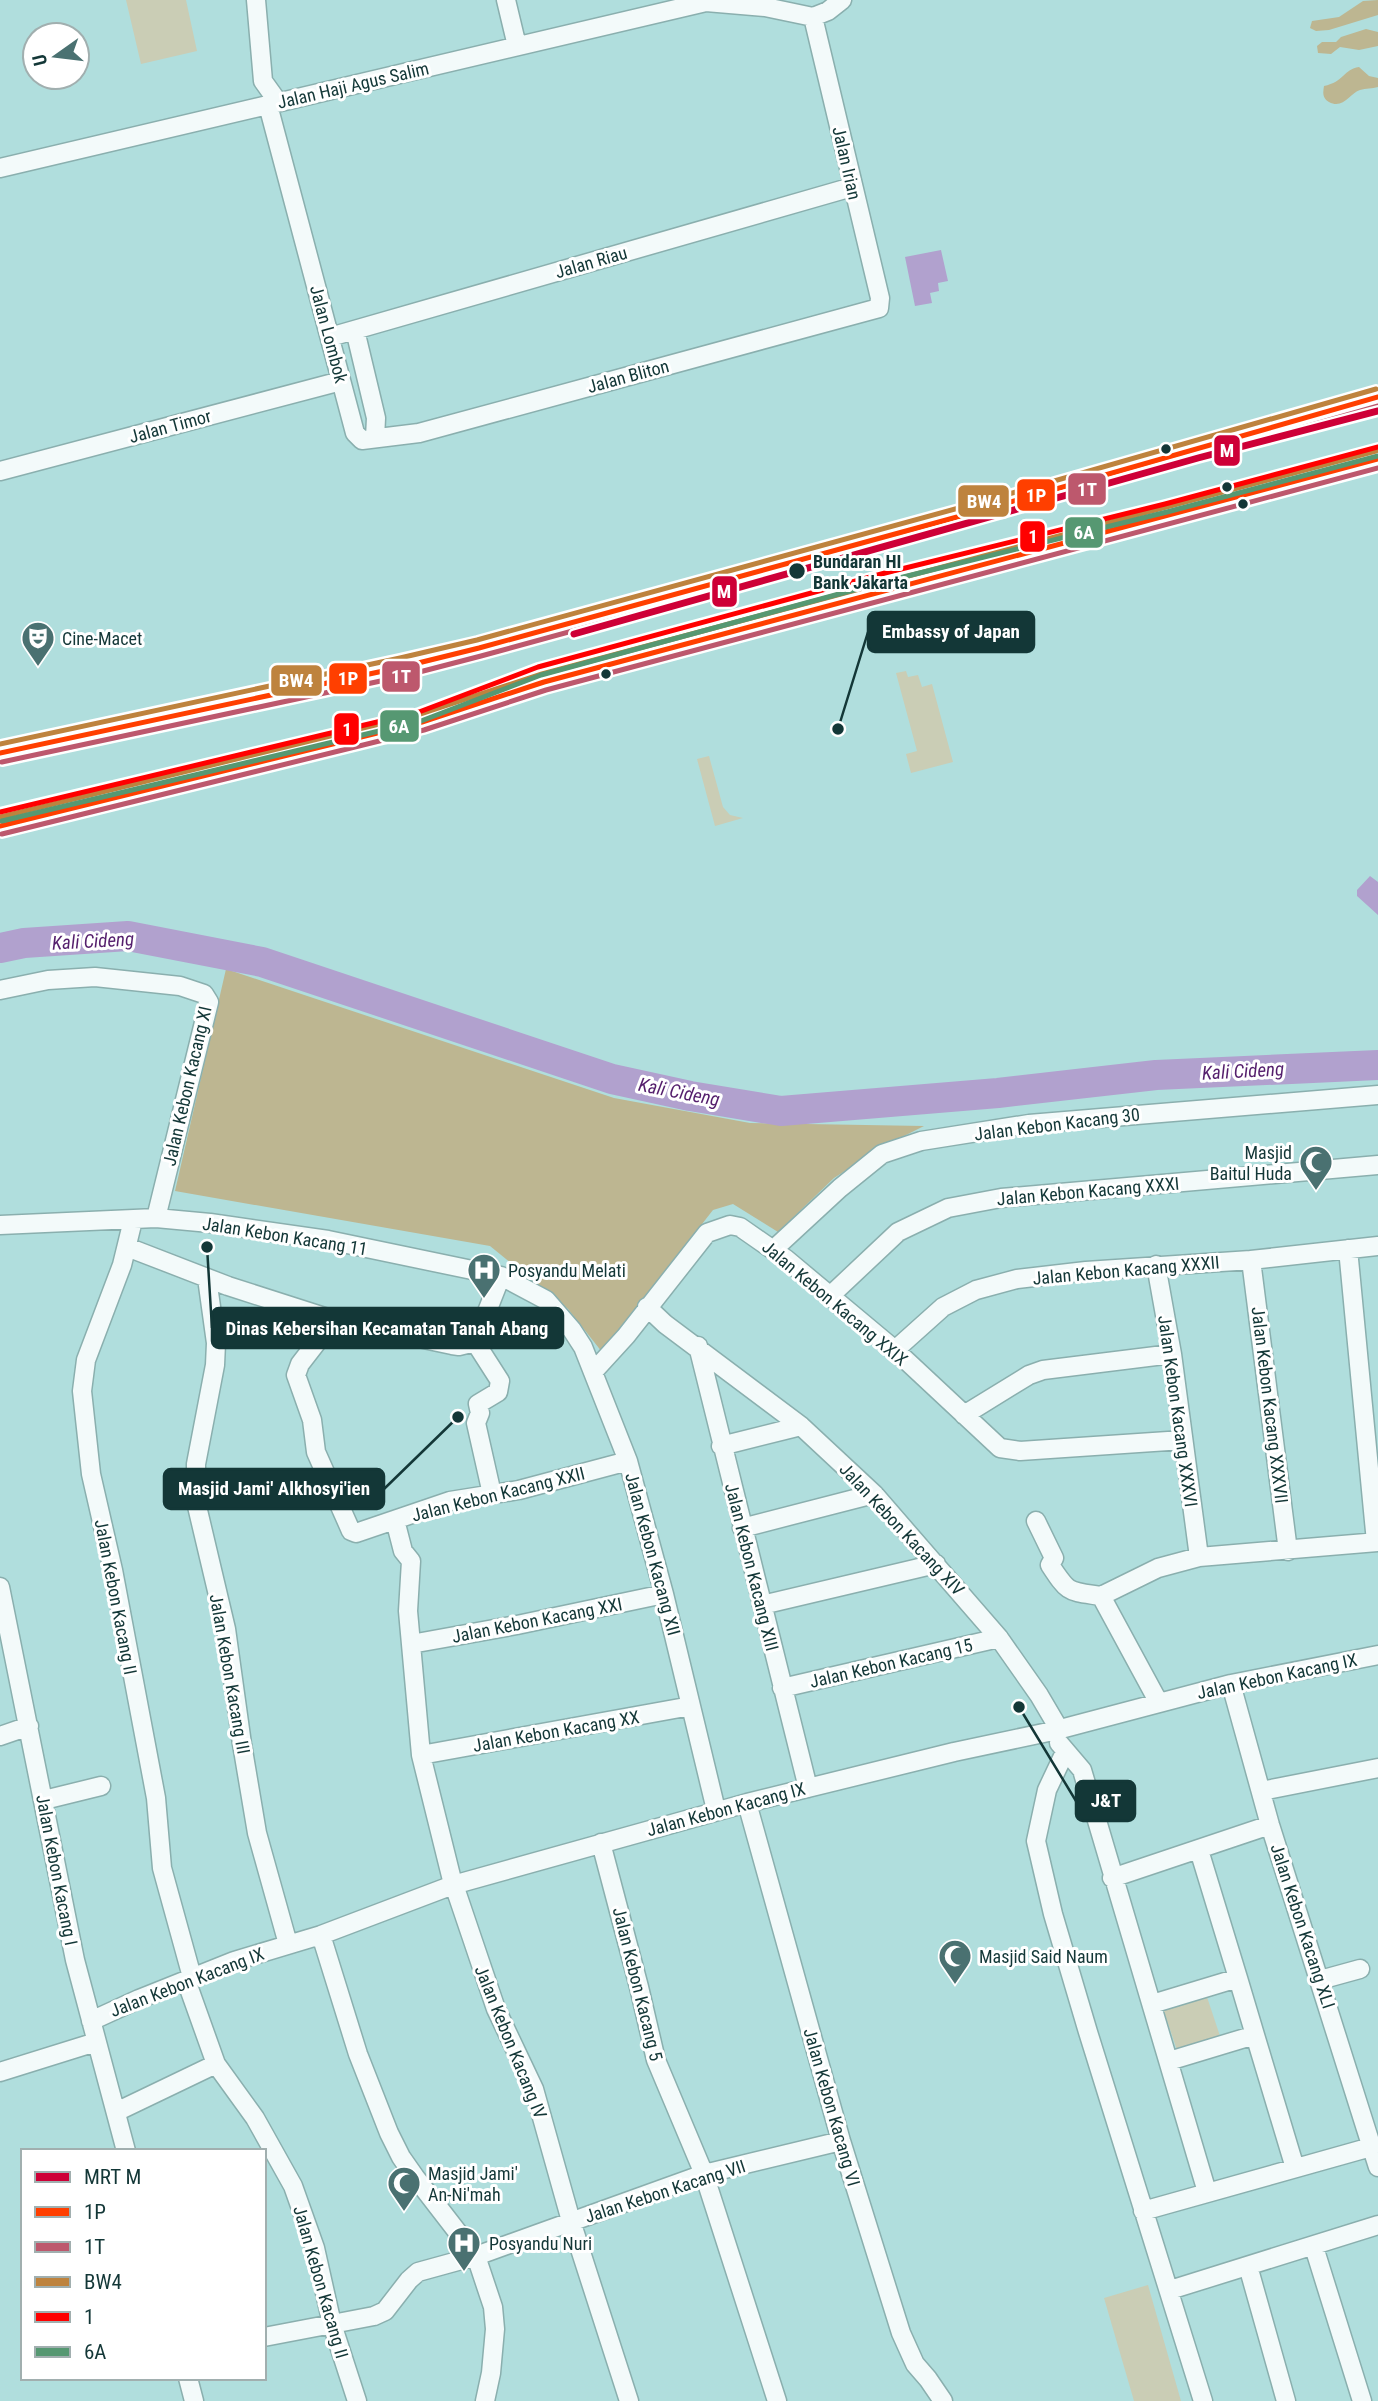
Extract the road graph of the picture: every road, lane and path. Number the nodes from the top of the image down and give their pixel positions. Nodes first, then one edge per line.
1 (256, 0) edge
2 (506, 0) edge
3 (842, 0) edge
4 (707, 1) edge
5 (813, 17) junction
6 (517, 46) junction
7 (273, 104) junction
8 (0, 168) edge
9 (852, 187) junction
10 (879, 308) joint
11 (355, 330) junction
12 (330, 337) junction
13 (341, 381) junction
14 (1378, 397) edge
15 (375, 438) junction
16 (1378, 459) edge
17 (0, 471) edge
18 (0, 753) edge
19 (0, 826) edge
20 (0, 990) edge
21 (1378, 1095) edge
22 (1378, 1164) edge
23 (156, 1218) junction
24 (133, 1220) junction
25 (0, 1225) edge
26 (1378, 1246) edge
27 (127, 1247) junction
28 (774, 1249) junction
29 (1348, 1249) junction
30 (1251, 1260) junction
31 (1156, 1265) junction
32 (501, 1276) junction
33 (207, 1278) junction
34 (830, 1296) junction
35 (647, 1307) junction
36 (556, 1311) joint
37 (334, 1320) junction
38 (475, 1342) junction
39 (698, 1346) junction
40 (895, 1350) junction
41 (1172, 1354) junction
42 (594, 1371) junction
43 (964, 1415) junction
44 (801, 1426) junction
45 (1183, 1440) junction
46 (721, 1446) junction
47 (628, 1461) junction
48 (492, 1494) junction
49 (874, 1494) junction
50 (395, 1520) junction
51 (1036, 1521) dead end
52 (742, 1528) junction
53 (1377, 1542) edge
54 (1288, 1551) junction
55 (1199, 1557) junction
56 (936, 1564) junction
57 (0, 1587) edge
58 (664, 1594) junction
59 (1101, 1596) junction
60 (762, 1605) junction
61 (999, 1638) junction
62 (411, 1644) junction
63 (1378, 1654) edge
64 (1231, 1684) junction
65 (782, 1688) junction
66 (1159, 1703) junction
67 (691, 1706) junction
68 (29, 1726) junction
69 (1056, 1730) junction
70 (0, 1735) edge
71 (1066, 1752) junction
72 (421, 1755) junction
73 (1378, 1768) edge
74 (101, 1786) dead end
75 (808, 1788) junction
76 (1261, 1791) junction
77 (44, 1800) junction
78 (747, 1802) junction
79 (716, 1810) junction
80 (1270, 1825) junction
81 (601, 1843) junction
82 (1199, 1850) junction
83 (1112, 1878) junction
84 (453, 1885) junction
85 (321, 1935) junction
86 (288, 1944) junction
87 (1360, 1969) dead end
88 (189, 1978) junction
89 (1238, 1978) junction
90 (1320, 1980) junction
91 (1152, 2004) junction
92 (91, 2021) junction
93 (1255, 2035) junction
94 (96, 2042) junction
95 (1169, 2061) junction
96 (216, 2064) junction
97 (0, 2072) edge
98 (116, 2112) junction
99 (841, 2141) junction
100 (1371, 2147) junction
101 (125, 2149) edge
102 (1295, 2168) junction
103 (1378, 2168) edge
104 (704, 2174) junction
105 (1207, 2192) junction
106 (1143, 2211) junction
107 (571, 2221) junction
108 (1378, 2225) edge
109 (1314, 2246) junction
110 (476, 2256) junction
111 (1248, 2266) junction
112 (1170, 2290) junction
113 (331, 2324) junction
114 (266, 2337) edge
115 (189, 2380) edge
116 (194, 2401) edge
117 (356, 2401) edge
118 (485, 2401) edge
119 (629, 2401) edge
120 (777, 2401) edge
121 (943, 2401) edge
122 (1203, 2401) edge
123 (1286, 2401) edge
124 (1362, 2401) edge

1 - 7 street, Jalan Lombok
2 - 6 street
3 - 5 street
4 - 5 street, Jalan Haji Agus Salim
4 - 6 street, Jalan Haji Agus Salim
5 - 9 street, Jalan Irian
6 - 7 street, Jalan Haji Agus Salim
7 - 8 street, Jalan Haji Agus Salim
7 - 12 street, Jalan Lombok
9 - 10 street, Jalan Irian
9 - 11 street, Jalan Riau
10 - 15 street, Jalan Bliton
11 - 12 street, Jalan Riau
11 - 15 street, Jalan Lombok
12 - 13 street, Jalan Lombok
13 - 15 street, Jalan Lombok
13 - 17 street, Jalan Timor
14 - 18 main road
16 - 19 main road
20 - 23 street, Jalan Kebon Kacang XI
21 - 28 street, Jalan Kebon Kacang 30
22 - 34 street, Jalan Kebon Kacang XXXI
23 - 24 street, Jalan Kebon Kacang 11
23 - 32 street, Jalan Kebon Kacang 11
24 - 25 street, Jalan Kebon Kacang 11
24 - 27 street, Jalan Kebon Kacang II
26 - 29 street, Jalan Kebon Kacang XXXII
27 - 33 street
27 - 88 street, Jalan Kebon Kacang II
28 - 34 street, Jalan Kebon Kacang XXIX
28 - 35 street, Jalan Kebon Kacang XXIX
29 - 30 street, Jalan Kebon Kacang XXXII
29 - 53 street
30 - 31 street, Jalan Kebon Kacang XXXII
30 - 54 street, Jalan Kebon Kacang XXXVII
31 - 40 street, Jalan Kebon Kacang XXXII
31 - 41 street, Jalan Kebon Kacang XXXVI
32 - 36 street, Jalan Kebon Kacang 11
32 - 38 street
33 - 37 street
33 - 86 street, Jalan Kebon Kacang III
34 - 40 street, Jalan Kebon Kacang XXIX
35 - 39 street, Jalan Kebon Kacang XIV
35 - 42 street, Jalan Kebon Kacang XXIX
36 - 42 street, Jalan Kebon Kacang XII
37 - 38 street
37 - 50 street, Jalan Kebon Kacang XXII
38 - 48 street
39 - 44 street, Jalan Kebon Kacang XIV
39 - 46 street, Jalan Kebon Kacang XIII
40 - 43 street, Jalan Kebon Kacang XXIX
41 - 43 street
41 - 45 street, Jalan Kebon Kacang XXXVI
42 - 47 street, Jalan Kebon Kacang XII
43 - 45 street, Jalan Kebon Kacang XXIX
44 - 46 street
44 - 49 street, Jalan Kebon Kacang XIV
45 - 55 street, Jalan Kebon Kacang XXXVI
46 - 52 street, Jalan Kebon Kacang XIII
47 - 48 street, Jalan Kebon Kacang XXII
47 - 58 street, Jalan Kebon Kacang XII
48 - 50 street, Jalan Kebon Kacang XXII
49 - 52 street
49 - 56 street, Jalan Kebon Kacang XIV
50 - 62 street, Jalan Kebon Kacang IV
51 - 59 street
52 - 60 street, Jalan Kebon Kacang XIII
53 - 54 street
54 - 55 street
55 - 59 street
56 - 60 street
56 - 61 street, Jalan Kebon Kacang XIV
57 - 68 street, Jalan Kebon Kacang I
58 - 62 street, Jalan Kebon Kacang XXI
58 - 67 street, Jalan Kebon Kacang XII
59 - 66 street
60 - 65 street, Jalan Kebon Kacang XIII
61 - 65 street, Jalan Kebon Kacang 15
61 - 69 street, Jalan Kebon Kacang XIV
62 - 72 street, Jalan Kebon Kacang IV
63 - 64 street, Jalan Kebon Kacang IX
64 - 66 street, Jalan Kebon Kacang IX
64 - 76 street, Jalan Kebon Kacang XLI
65 - 75 street, Jalan Kebon Kacang XIII
66 - 69 street, Jalan Kebon Kacang IX
67 - 72 street, Jalan Kebon Kacang XX
67 - 79 street, Jalan Kebon Kacang XII
68 - 70 street
68 - 77 street, Jalan Kebon Kacang I
69 - 71 street, Jalan Kebon Kacang XIV
69 - 75 street, Jalan Kebon Kacang IX
71 - 83 street, Jalan Kebon Kacang XIV
71 - 106 street
72 - 84 street, Jalan Kebon Kacang IV
73 - 76 street
74 - 77 street
75 - 78 street, Jalan Kebon Kacang IX
76 - 80 street, Jalan Kebon Kacang XLI
77 - 92 street, Jalan Kebon Kacang I
78 - 79 street, Jalan Kebon Kacang IX
78 - 99 street, Jalan Kebon Kacang VI
79 - 81 street, Jalan Kebon Kacang IX
80 - 82 street
80 - 90 street, Jalan Kebon Kacang XLI
81 - 84 street, Jalan Kebon Kacang IX
81 - 104 street, Jalan Kebon Kacang 5
82 - 83 street
82 - 89 street
83 - 91 street, Jalan Kebon Kacang XIV
84 - 85 street, Jalan Kebon Kacang IX
84 - 107 street, Jalan Kebon Kacang IV
85 - 86 street, Jalan Kebon Kacang IX
85 - 110 street
86 - 88 street, Jalan Kebon Kacang IX
87 - 90 street
88 - 92 street, Jalan Kebon Kacang IX
88 - 96 street, Jalan Kebon Kacang II
89 - 91 street
89 - 93 street
90 - 100 street, Jalan Kebon Kacang XLI
91 - 95 street, Jalan Kebon Kacang XIV
92 - 94 street, Jalan Kebon Kacang I
93 - 95 street
93 - 102 street
94 - 97 street
94 - 98 street, Jalan Kebon Kacang I
95 - 105 street, Jalan Kebon Kacang XIV
96 - 98 street
96 - 113 street, Jalan Kebon Kacang II
98 - 101 street, Jalan Kebon Kacang I
99 - 104 street, Jalan Kebon Kacang VII
99 - 121 street, Jalan Kebon Kacang VI
100 - 102 street
100 - 103 street, Jalan Kebon Kacang XLI
102 - 105 street
104 - 107 street, Jalan Kebon Kacang VII
104 - 120 street, Jalan Kebon Kacang 5
105 - 106 street
106 - 112 street
107 - 110 street, Jalan Kebon Kacang VII
107 - 119 street, Jalan Kebon Kacang IV
108 - 109 street
109 - 111 street
109 - 124 street
110 - 113 street, Jalan Kebon Kacang VII
110 - 118 street
111 - 112 street
111 - 123 street
112 - 122 street
113 - 114 street, Jalan Kebon Kacang VII
113 - 117 street, Jalan Kebon Kacang II
115 - 116 street

